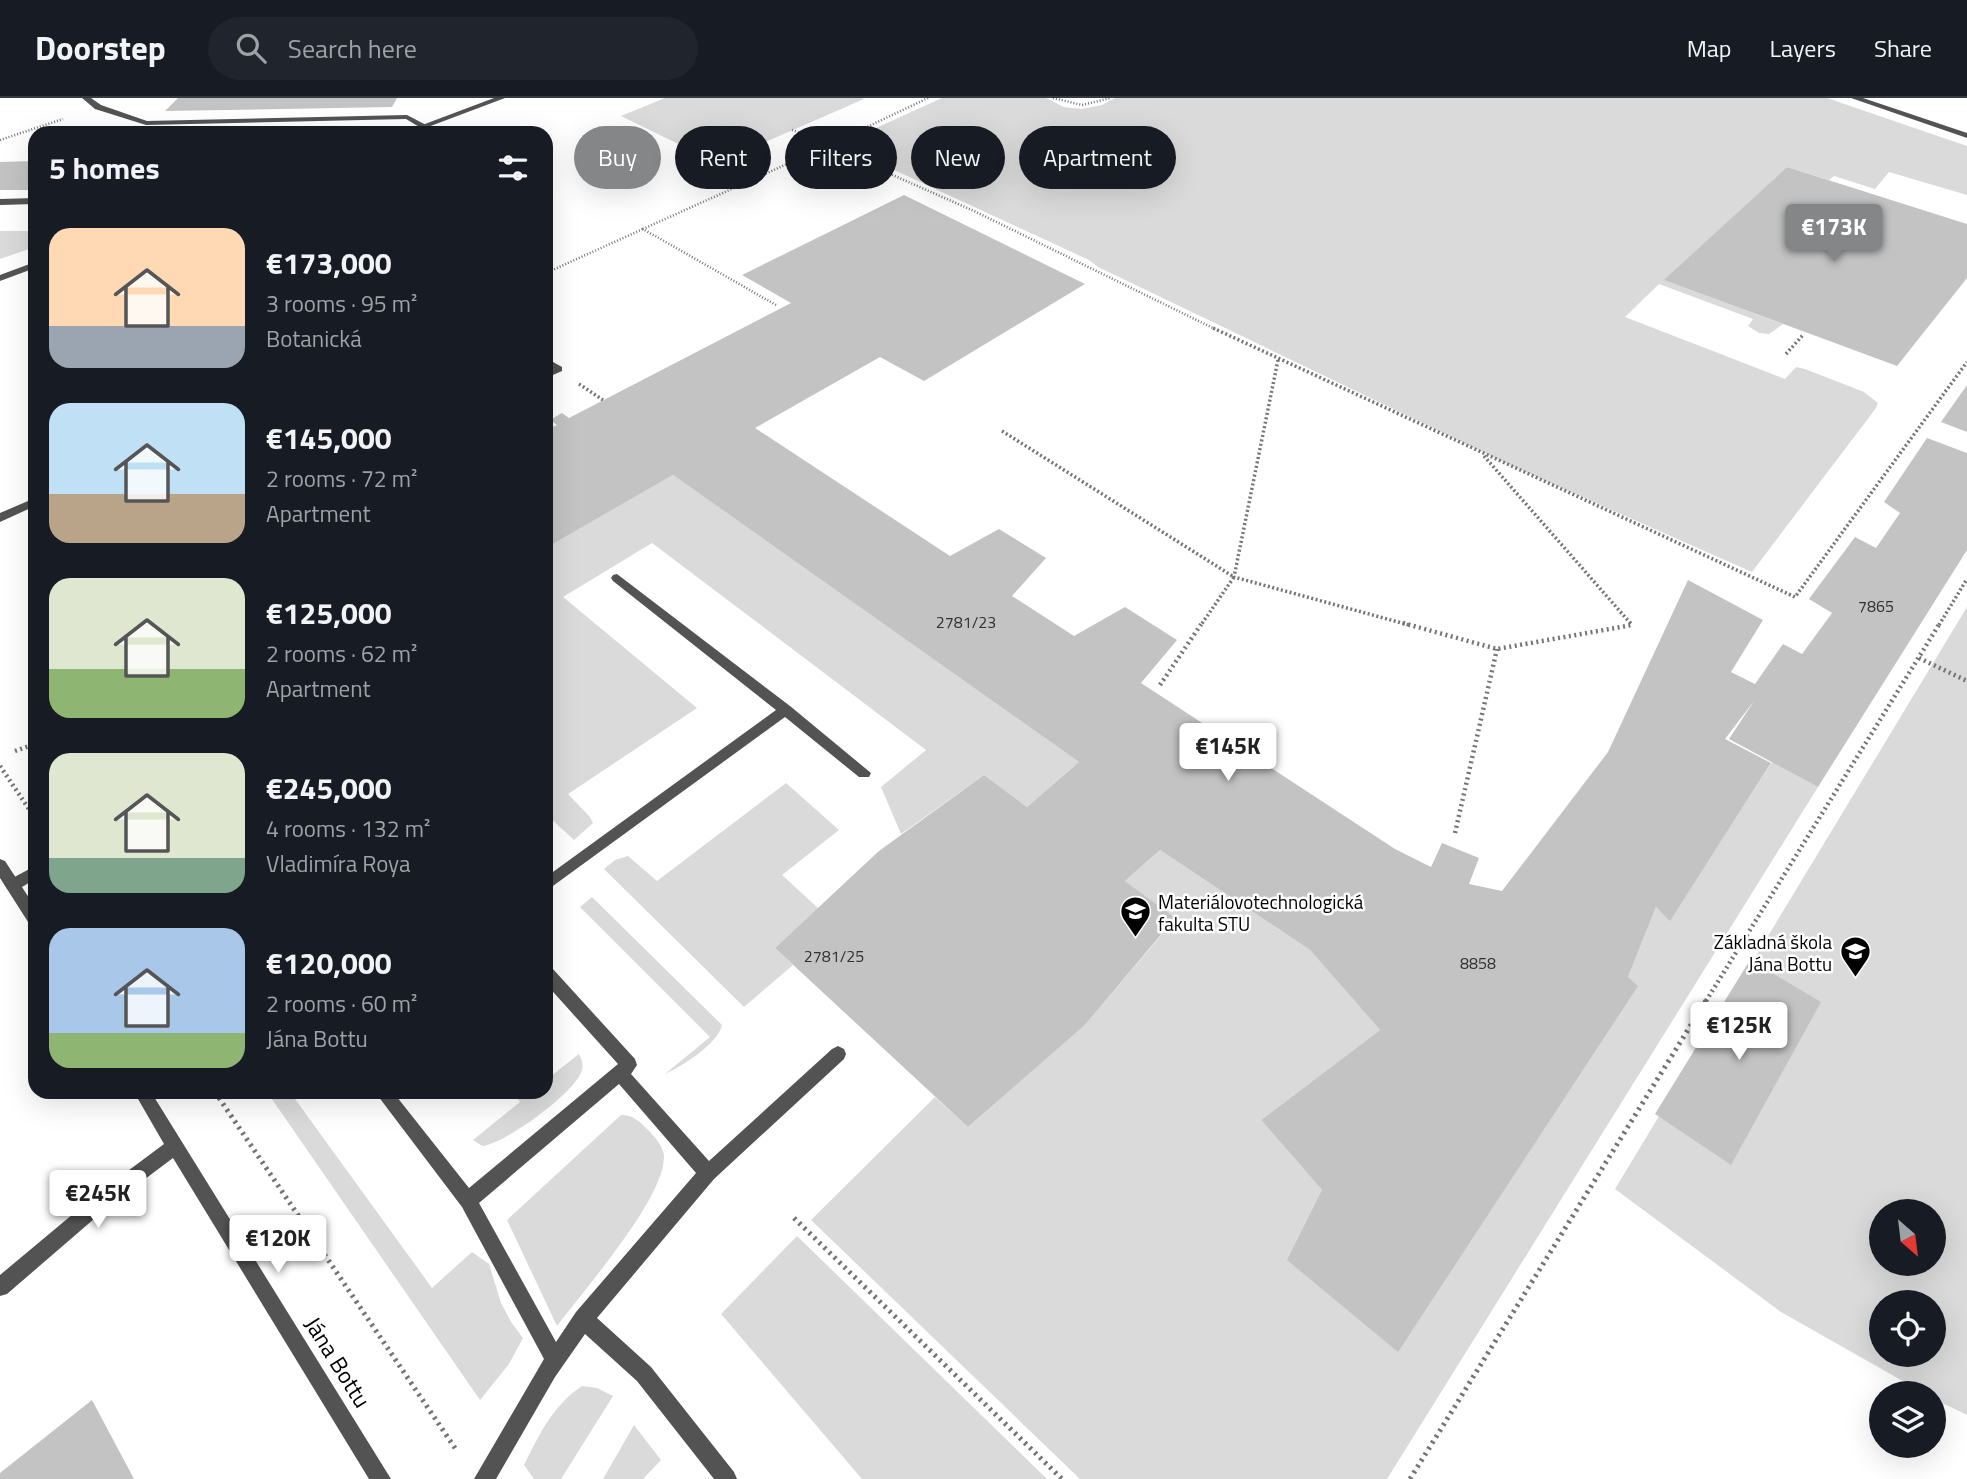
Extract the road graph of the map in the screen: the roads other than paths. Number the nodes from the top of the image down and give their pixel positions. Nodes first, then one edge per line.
1 (86, 98) edge
2 (500, 98) edge
3 (1854, 98) edge
4 (424, 126) joint
5 (1967, 135) edge
6 (28, 201) edge
7 (0, 202) edge
8 (28, 268) edge
9 (0, 278) edge
10 (28, 505) edge
11 (0, 518) edge
12 (617, 578) dead end
13 (785, 710) junction
14 (864, 773) dead end
15 (0, 865) edge
16 (28, 876) edge
17 (553, 880) edge
18 (12, 885) junction
19 (28, 909) edge
20 (553, 981) edge
21 (838, 1054) dead end
22 (620, 1073) junction
23 (146, 1099) edge
24 (388, 1099) edge
25 (176, 1146) junction
26 (708, 1173) junction
27 (468, 1201) junction
28 (0, 1287) edge
29 (583, 1320) junction
30 (555, 1359) junction
31 (381, 1479) edge
32 (484, 1479) edge
33 (727, 1479) edge

1 - 4 street
2 - 4 street
3 - 5 street
6 - 7 street
8 - 9 street
10 - 11 street
12 - 13 street
13 - 14 street
13 - 17 street
15 - 18 street
16 - 18 street
18 - 19 street
20 - 22 street
21 - 26 street
22 - 26 street
22 - 27 street
23 - 25 street, Jána Bottu
24 - 27 street
25 - 28 street
25 - 31 street, Jána Bottu
26 - 29 street
27 - 30 street
29 - 30 street
29 - 33 street
30 - 32 street

